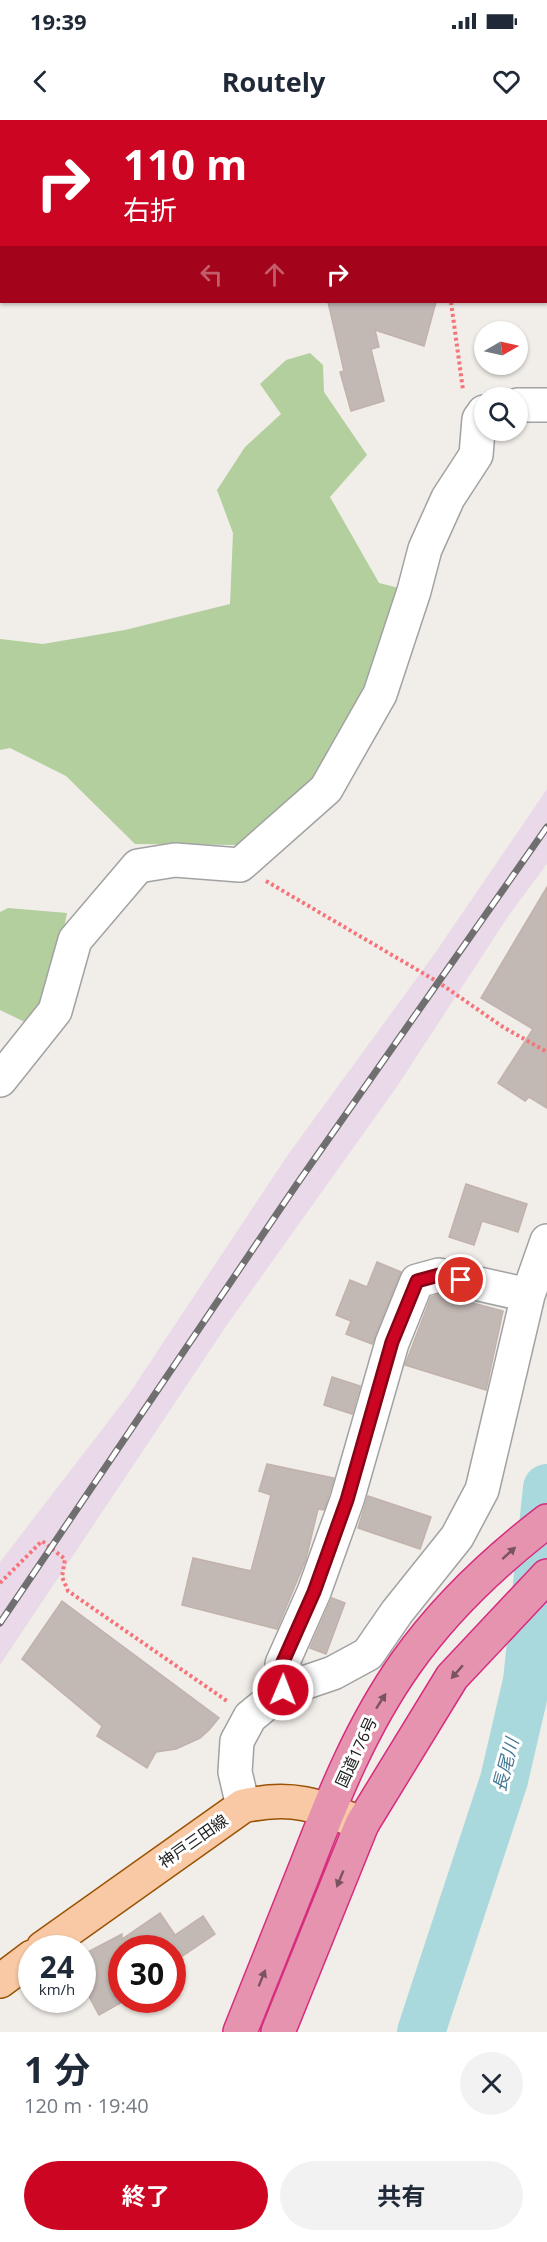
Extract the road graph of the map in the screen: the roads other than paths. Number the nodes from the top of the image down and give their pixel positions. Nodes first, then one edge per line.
1 (528, 405) edge
2 (547, 405) edge
3 (478, 441) edge
4 (0, 1080) edge
5 (547, 1241) edge
6 (528, 1295) junction
7 (547, 1521) edge
8 (547, 1576) edge
9 (283, 1690) junction
10 (243, 1806) junction
11 (328, 1810) junction
12 (362, 1824) junction
13 (61, 1935) edge
14 (18, 1968) edge
15 (0, 1981) edge
16 (240, 2032) edge
17 (278, 2032) edge

1 - 2 street
3 - 4 street
5 - 6 street
6 - 9 street
6 - 9 street
11 -> 7 highway, 国道176号
8 -> 12 highway
9 - 10 street
10 - 11 main road, 神戸三田線
10 - 13 main road, 神戸三田線
11 - 12 main road, 神戸三田線
16 -> 11 highway, 国道176号
12 -> 17 highway
14 - 15 main road

